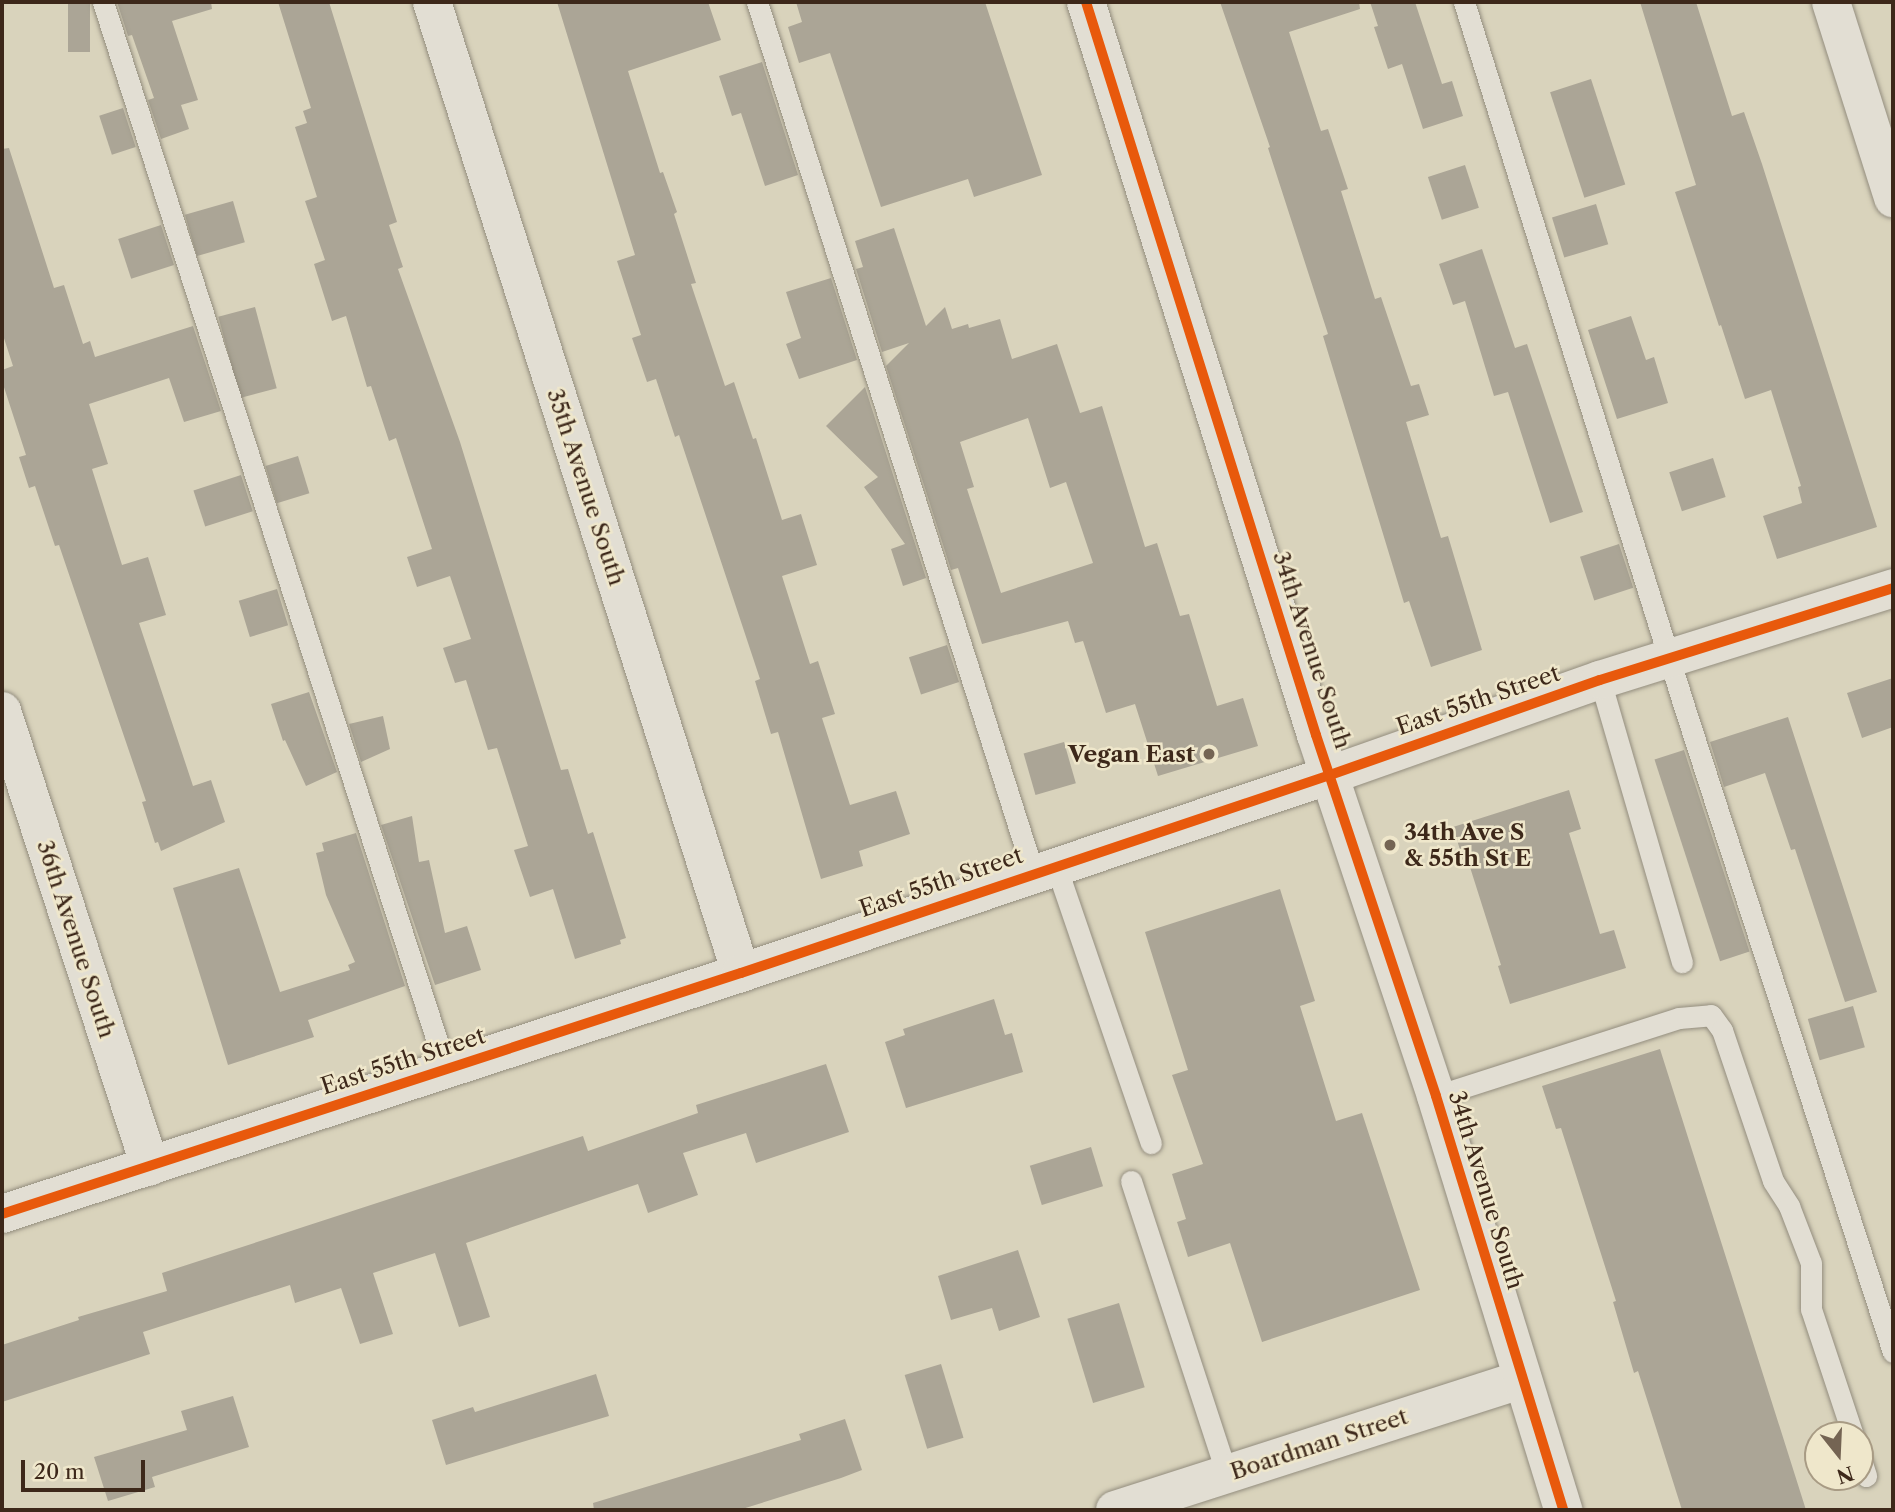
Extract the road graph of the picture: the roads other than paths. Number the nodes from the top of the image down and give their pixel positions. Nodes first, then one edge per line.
1 (103, 2) edge
2 (432, 2) edge
3 (757, 2) edge
4 (1086, 2) edge
5 (1464, 2) edge
6 (1831, 2) edge
7 (1893, 198) edge
8 (1893, 587) edge
9 (1670, 660) junction
10 (1600, 680) junction
11 (2, 711) edge
12 (1330, 775) junction
13 (1044, 869) junction
14 (1682, 962) dead end
15 (741, 973) junction
16 (446, 1069) junction
17 (1436, 1096) junction
18 (1151, 1143) dead end
19 (150, 1167) junction
20 (1131, 1181) dead end
21 (2, 1214) edge
22 (1893, 1352) edge
23 (1522, 1379) junction
24 (1848, 1421) edge
25 (1227, 1474) junction
26 (1115, 1510) edge
27 (1563, 1510) edge

1 - 16 lane
2 - 15 street, 35th Avenue South
3 - 13 lane
4 - 12 street, 34th Avenue South
5 - 9 lane
6 - 7 street
8 - 9 street, East 55th Street
9 - 10 street, East 55th Street
9 - 22 lane
10 - 12 street, East 55th Street
10 - 14 lane
11 - 19 street, 36th Avenue South
12 - 13 street, East 55th Street
12 - 17 street, 34th Avenue South
13 - 15 street, East 55th Street
13 - 18 lane
15 - 16 street, East 55th Street
16 - 19 street, East 55th Street
17 - 23 street, 34th Avenue South
17 - 24 lane
19 - 21 street, East 55th Street
20 - 25 lane
23 - 25 street, Boardman Street
23 - 27 street, 34th Avenue South
25 - 26 street, Boardman Street

